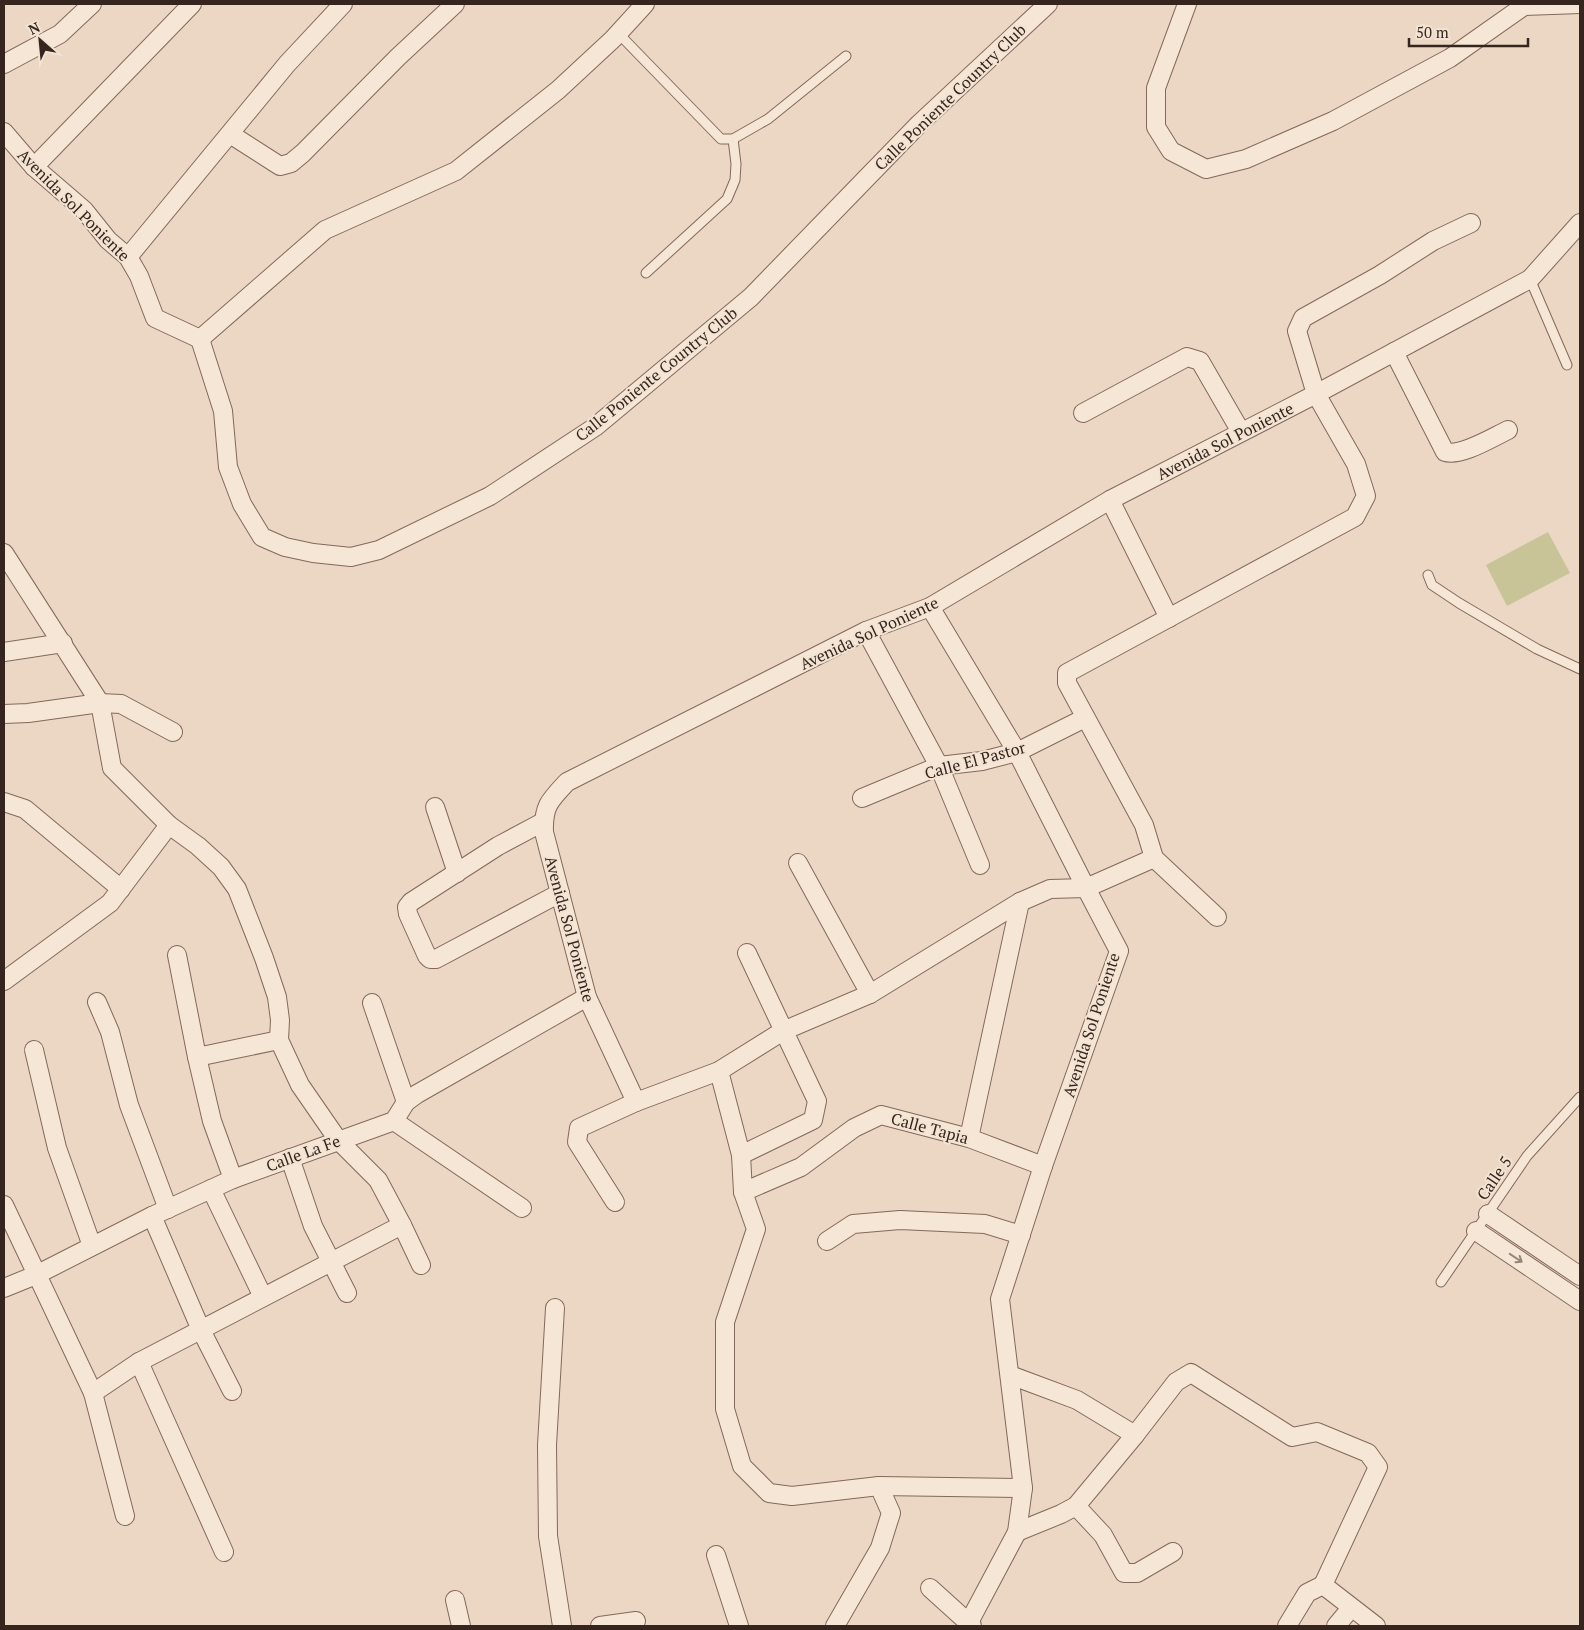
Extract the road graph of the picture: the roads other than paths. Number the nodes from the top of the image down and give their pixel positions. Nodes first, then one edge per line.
1 (92, 4) edge
2 (192, 4) edge
3 (343, 4) edge
4 (454, 4) edge
5 (645, 4) edge
6 (1048, 4) edge
7 (1187, 4) edge
8 (1580, 4) edge
9 (618, 33) junction
10 (846, 56) dead end
11 (4, 64) edge
12 (4, 132) edge
13 (230, 134) junction
14 (733, 140) junction
15 (34, 167) junction
16 (1471, 223) dead end
17 (1580, 223) edge
18 (128, 257) junction
19 (646, 272) dead end
20 (1530, 279) junction
21 (200, 339) junction
22 (1394, 352) junction
23 (1567, 365) dead end
24 (1316, 394) junction
25 (1083, 413) dead end
26 (1508, 430) dead end
27 (1241, 432) junction
28 (1110, 500) junction
29 (6, 563) edge
30 (1428, 575) dead end
31 (930, 607) junction
32 (1169, 618) junction
33 (866, 631) junction
34 (63, 643) junction
35 (4, 652) edge
36 (1580, 669) edge
37 (100, 703) junction
38 (4, 714) edge
39 (1085, 718) junction
40 (173, 732) dead end
41 (1016, 752) junction
42 (939, 766) junction
43 (862, 798) dead end
44 (4, 802) edge
45 (435, 807) dead end
46 (544, 822) junction
47 (169, 825) junction
48 (1154, 858) junction
49 (798, 863) dead end
50 (980, 865) dead end
51 (456, 873) junction
52 (1086, 888) junction
53 (121, 889) junction
54 (560, 893) junction
55 (1020, 902) junction
56 (1217, 917) dead end
57 (747, 953) dead end
58 (177, 955) dead end
59 (4, 981) edge
60 (870, 994) junction
61 (587, 997) junction
62 (97, 1002) dead end
63 (372, 1003) dead end
64 (783, 1031) junction
65 (279, 1040) junction
66 (34, 1050) dead end
67 (197, 1057) junction
68 (718, 1072) junction
69 (1580, 1097) edge
70 (406, 1102) junction
71 (636, 1102) junction
72 (394, 1121) junction
73 (969, 1138) junction
74 (338, 1140) junction
75 (741, 1155) junction
76 (290, 1158) junction
77 (1043, 1166) junction
78 (234, 1179) junction
79 (211, 1189) junction
80 (743, 1192) junction
81 (615, 1202) dead end
82 (4, 1205) edge
83 (522, 1208) dead end
84 (160, 1213) junction
85 (1488, 1214) junction
86 (402, 1225) junction
87 (1476, 1231) junction
88 (1021, 1235) junction
89 (827, 1242) dead end
90 (92, 1246) junction
91 (331, 1262) junction
92 (421, 1265) dead end
93 (36, 1275) junction
94 (1580, 1276) edge
95 (1441, 1282) dead end
96 (4, 1288) edge
97 (347, 1293) dead end
98 (263, 1297) junction
99 (1580, 1301) edge
100 (555, 1308) dead end
101 (201, 1330) junction
102 (139, 1362) junction
103 (1010, 1375) junction
104 (232, 1391) dead end
105 (93, 1393) junction
106 (1135, 1435) junction
107 (879, 1486) junction
108 (1023, 1488) junction
109 (1076, 1506) junction
110 (125, 1516) dead end
111 (1017, 1532) junction
112 (224, 1552) dead end
113 (1173, 1552) dead end
114 (716, 1555) dead end
115 (1323, 1585) junction
116 (930, 1588) dead end
117 (455, 1600) dead end
118 (1352, 1608) junction
119 (636, 1621) dead end
120 (970, 1625) edge
121 (461, 1626) edge
122 (562, 1626) edge
123 (600, 1626) edge
124 (738, 1626) edge
125 (836, 1626) edge
126 (1287, 1626) edge
127 (1336, 1626) edge
128 (1376, 1626) edge

1 - 11 street
2 - 15 street
3 - 13 street
4 - 13 street
5 - 9 street
6 - 21 street, Calle Poniente Country Club
7 - 8 street
9 - 14 lane
9 - 21 street
10 - 14 lane
12 - 15 street, Avenida Sol Poniente
13 - 18 street
14 - 19 lane
15 - 18 street, Avenida Sol Poniente
16 - 24 street
17 - 20 street, Avenida Sol Poniente
18 - 21 street, Avenida Sol Poniente
20 - 22 street, Avenida Sol Poniente
20 - 23 lane
22 - 24 street, Avenida Sol Poniente
22 - 26 street
24 - 27 street, Avenida Sol Poniente
24 - 32 street
25 - 27 street
27 - 28 street, Avenida Sol Poniente
28 - 31 street, Avenida Sol Poniente
28 - 32 street
29 - 34 street
30 - 36 lane
31 - 33 street, Avenida Sol Poniente
31 - 41 street, Avenida Sol Poniente
32 - 39 street
33 - 42 street
33 - 46 street, Avenida Sol Poniente
34 - 35 street
34 - 37 street
37 - 38 street
37 - 40 street
37 - 47 street
39 - 41 street, Calle El Pastor
39 - 48 street
41 - 42 street, Calle El Pastor
41 - 52 street, Avenida Sol Poniente
42 - 43 street, Calle El Pastor
42 - 50 street
44 - 53 street
45 - 51 street
46 - 51 street
46 - 54 street, Avenida Sol Poniente
47 - 53 street
47 - 65 street
48 - 52 street
48 - 56 street
49 - 60 street
51 - 54 street
52 - 55 street
52 - 77 street, Avenida Sol Poniente
53 - 59 street
54 - 61 street, Avenida Sol Poniente
55 - 60 street
55 - 73 street
57 - 64 street
58 - 67 street
60 - 64 street
61 - 70 street
61 - 71 street, Avenida Sol Poniente
62 - 84 street
63 - 70 street
64 - 68 street
64 - 75 street
65 - 67 street
65 - 74 street
66 - 90 street
67 - 78 street
68 - 71 street
68 - 75 street
69 - 85 lane, Calle 5
70 - 72 street
71 - 81 street
72 - 74 street, Calle La Fe
72 - 83 street
73 - 77 street, Calle Tapia
73 - 80 street, Calle Tapia
74 - 76 street, Calle La Fe
74 - 86 street
75 - 80 street
76 - 78 street, Calle La Fe
76 - 91 street
77 - 88 street, Avenida Sol Poniente
78 - 79 street, Calle La Fe
79 - 84 street, Calle La Fe
79 - 98 street
80 - 107 street
82 - 93 street
84 - 90 street, Calle La Fe
84 - 101 street
85 - 87 lane, Calle 5
85 - 94 street
86 - 91 street
86 - 92 street
87 - 95 lane, Calle 5
87 -> 99 street
88 - 89 street
88 - 103 street, Avenida Sol Poniente
90 - 93 street, Calle La Fe
91 - 97 street
91 - 98 street
93 - 96 street, Calle La Fe
93 - 105 street
98 - 101 street
100 - 122 street
101 - 102 street
101 - 104 street
102 - 105 street
102 - 112 street
103 - 106 street
103 - 108 street, Avenida Sol Poniente
105 - 110 street
106 - 109 street
106 - 115 street
107 - 108 street
107 - 125 street
108 - 111 street, Avenida Sol Poniente
109 - 111 street
109 - 113 street
111 - 120 street, Avenida Sol Poniente
114 - 124 street
115 - 118 street
115 - 126 street
116 - 120 street
117 - 121 street
118 - 127 street
118 - 128 street
119 - 123 street

